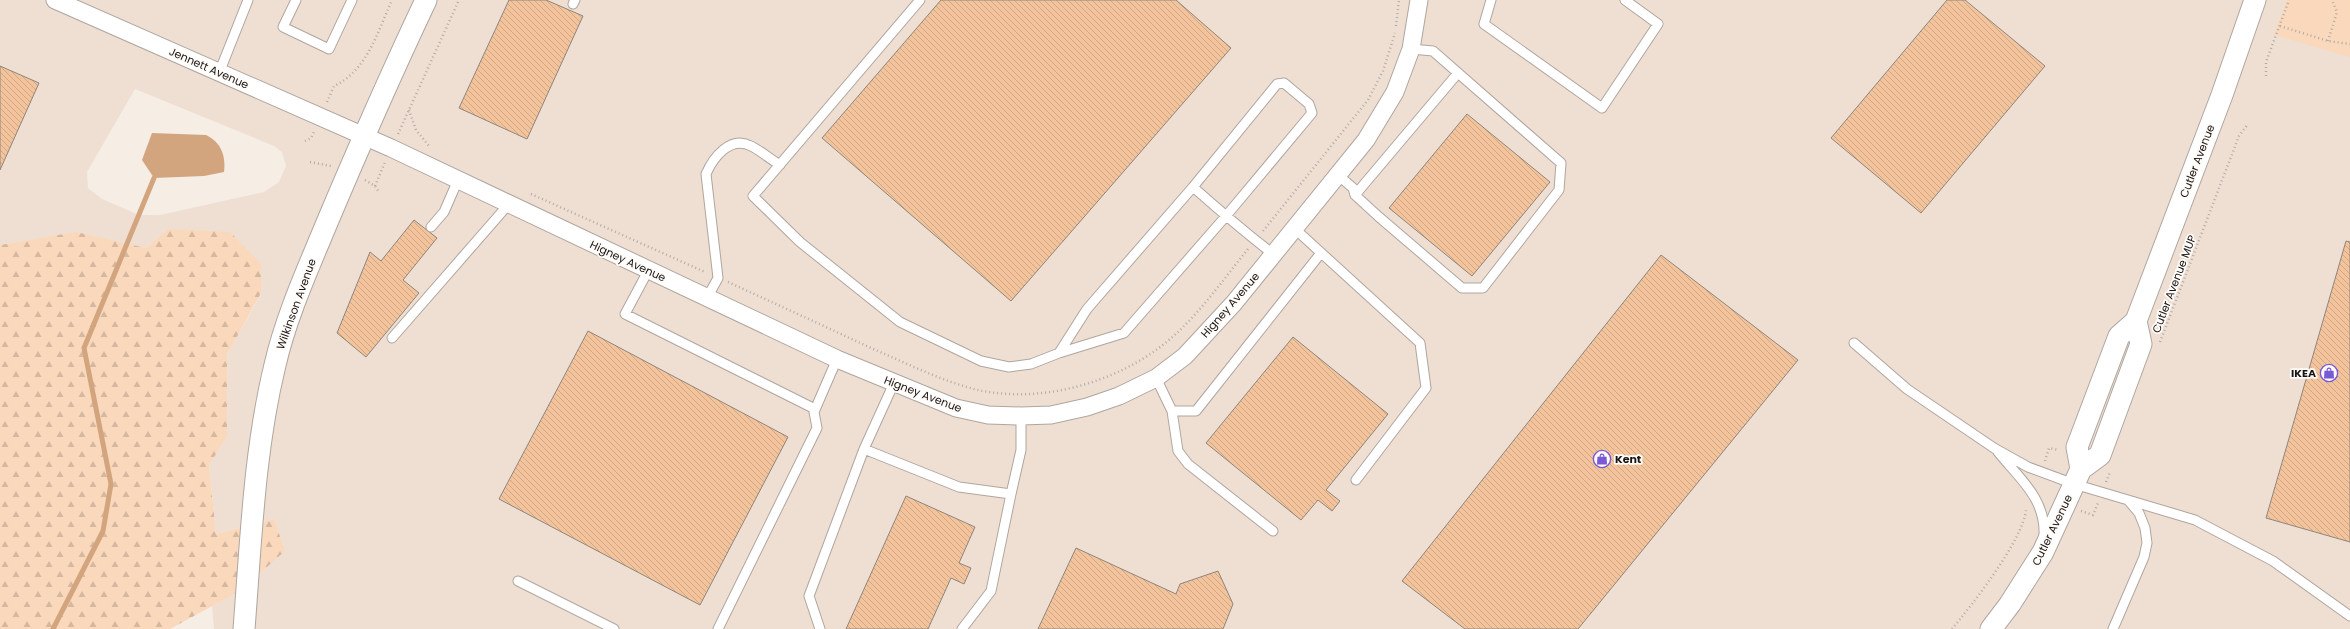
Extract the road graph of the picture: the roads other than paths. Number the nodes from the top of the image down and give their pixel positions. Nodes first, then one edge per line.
1 (55, 0) edge
2 (248, 0) edge
3 (296, 0) edge
4 (352, 0) edge
5 (426, 0) edge
6 (920, 0) edge
7 (1419, 0) edge
8 (1491, 0) edge
9 (1625, 0) edge
10 (2255, 0) edge
11 (1411, 49) junction
12 (1458, 72) junction
13 (219, 73) junction
14 (363, 136) junction
15 (780, 165) junction
16 (1338, 175) junction
17 (458, 180) junction
18 (1193, 187) junction
19 (1355, 195) junction
20 (508, 205) junction
21 (1226, 216) junction
22 (431, 227) dead end
23 (1294, 228) junction
24 (1322, 253) junction
25 (1274, 254) junction
26 (648, 271) junction
27 (707, 298) junction
28 (392, 338) dead end
29 (1854, 343) dead end
30 (1059, 353) junction
31 (837, 359) junction
32 (1156, 378) junction
33 (894, 383) junction
34 (815, 409) junction
35 (1172, 411) junction
36 (1021, 416) junction
37 (1994, 448) junction
38 (864, 449) junction
39 (2077, 476) junction
40 (1356, 480) dead end
41 (1011, 494) junction
42 (2128, 500) junction
43 (1273, 531) dead end
44 (2043, 552) junction
45 (518, 582) dead end
46 (2350, 616) edge
47 (244, 629) edge
48 (614, 629) edge
49 (718, 629) edge
50 (820, 629) edge
51 (962, 629) edge
52 (1990, 629) edge
53 (2114, 629) edge

1 - 13 street, Jennett Avenue
2 - 13 lane
3 - 4 lane
5 - 14 street, Wilkinson Avenue
6 - 15 lane
7 - 11 street, Higney Avenue
8 - 9 lane
10 - 39 street, Cutler Avenue
11 - 12 lane
11 - 16 street, Higney Avenue
12 - 19 lane
12 - 19 lane
13 - 14 street, Jennett Avenue
14 - 17 street, Higney Avenue
14 - 47 street, Wilkinson Avenue
15 - 27 lane
15 - 30 lane
16 - 19 lane
16 - 23 street, Higney Avenue
17 - 20 street, Higney Avenue
17 - 22 lane
18 - 21 lane
18 - 21 lane
18 - 30 lane
20 - 26 street, Higney Avenue
20 - 28 lane
21 - 25 lane
21 - 30 lane
23 - 24 lane
23 - 25 street, Higney Avenue
24 - 35 lane
24 - 40 lane
25 - 32 street, Higney Avenue
26 - 27 street, Higney Avenue
26 - 34 lane
27 - 31 street, Higney Avenue
29 - 37 lane
31 - 33 street, Higney Avenue
31 - 34 lane
32 - 35 lane
32 - 36 street, Higney Avenue
33 - 36 street, Higney Avenue
33 - 38 lane
34 - 49 lane
35 - 43 lane
36 - 41 lane
37 - 39 lane
37 - 44 lane
38 - 41 lane
38 - 50 lane
39 - 42 lane
39 - 44 street, Cutler Avenue
41 - 51 lane
42 - 46 lane
42 - 53 lane
44 - 52 street, Cutler Avenue
45 - 48 lane

